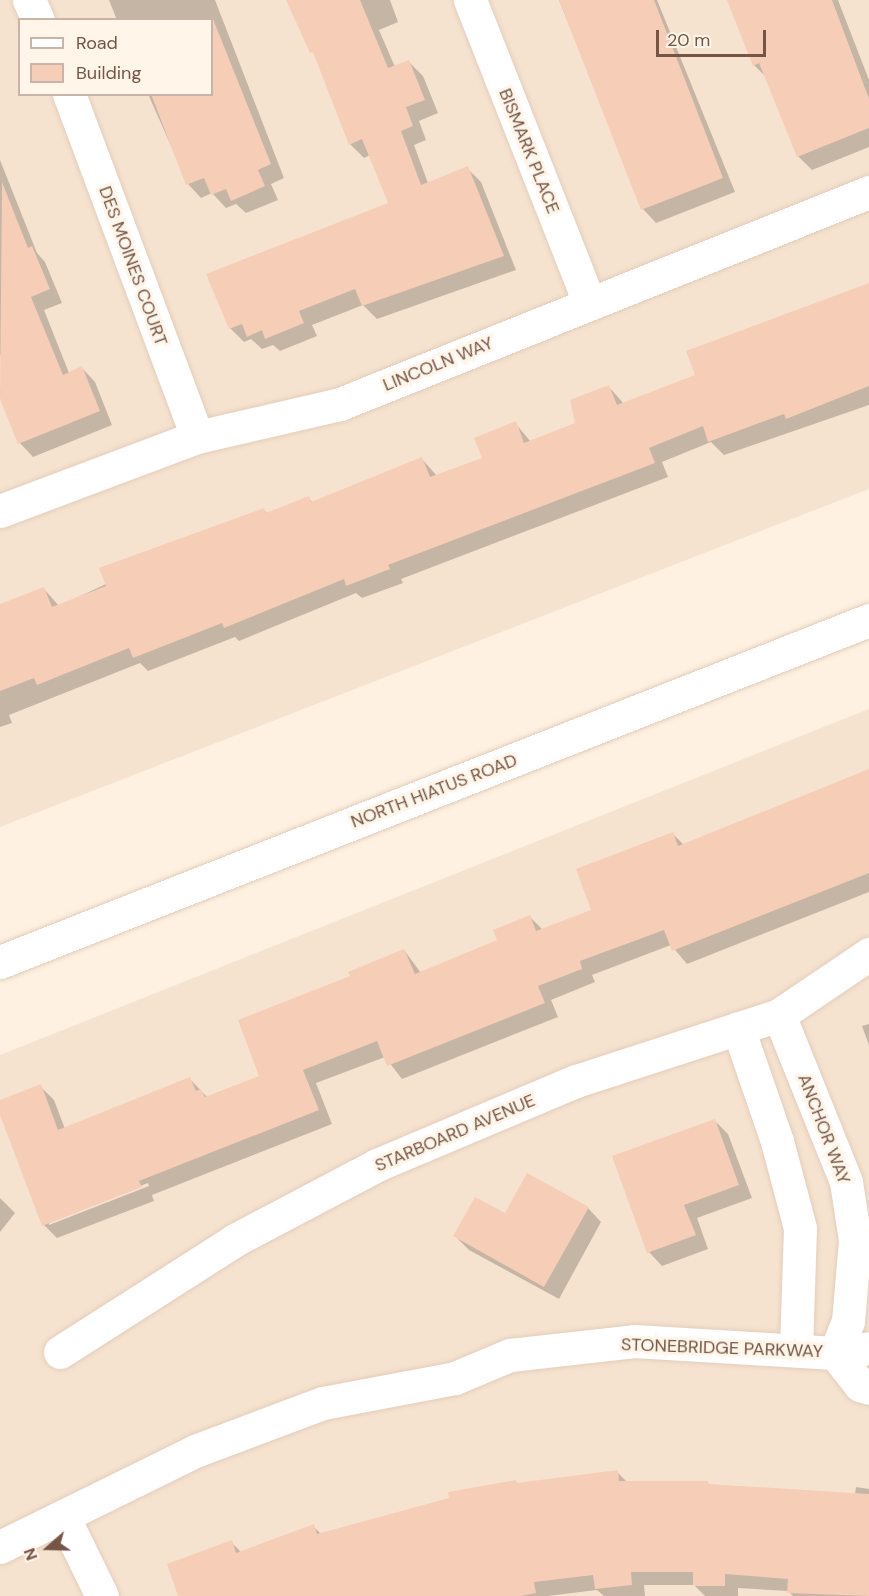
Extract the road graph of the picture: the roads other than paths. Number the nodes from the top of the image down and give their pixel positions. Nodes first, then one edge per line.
1 (29, 0) edge
2 (470, 0) edge
3 (37, 18) edge
4 (70, 96) edge
5 (869, 192) edge
6 (589, 302) junction
7 (197, 437) junction
8 (0, 511) edge
9 (869, 620) edge
10 (869, 954) edge
11 (0, 962) edge
12 (779, 1015) junction
13 (738, 1028) junction
14 (869, 1348) edge
15 (796, 1350) junction
16 (60, 1352) dead end
17 (835, 1353) junction
18 (869, 1388) edge
19 (63, 1516) junction
20 (0, 1547) edge
21 (102, 1596) edge

1 - 3 street
2 - 6 street, BISMARK PLACE
4 - 7 street, DES MOINES COURT
5 - 6 street, LINCOLN WAY
6 - 7 street, LINCOLN WAY
7 - 8 street, LINCOLN WAY
9 - 11 street, NORTH HIATUS ROAD
10 - 12 street, STARBOARD AVENUE
12 - 13 street, STARBOARD AVENUE
12 - 17 street, ANCHOR WAY
13 - 15 street
13 - 16 street, STARBOARD AVENUE
14 - 17 street, STONEBRIDGE PARKWAY
15 - 17 street, STONEBRIDGE PARKWAY
15 - 19 street, STONEBRIDGE PARKWAY
17 - 18 street, STONEBRIDGE PARKWAY
19 - 20 street, STONEBRIDGE PARKWAY
19 - 21 street

